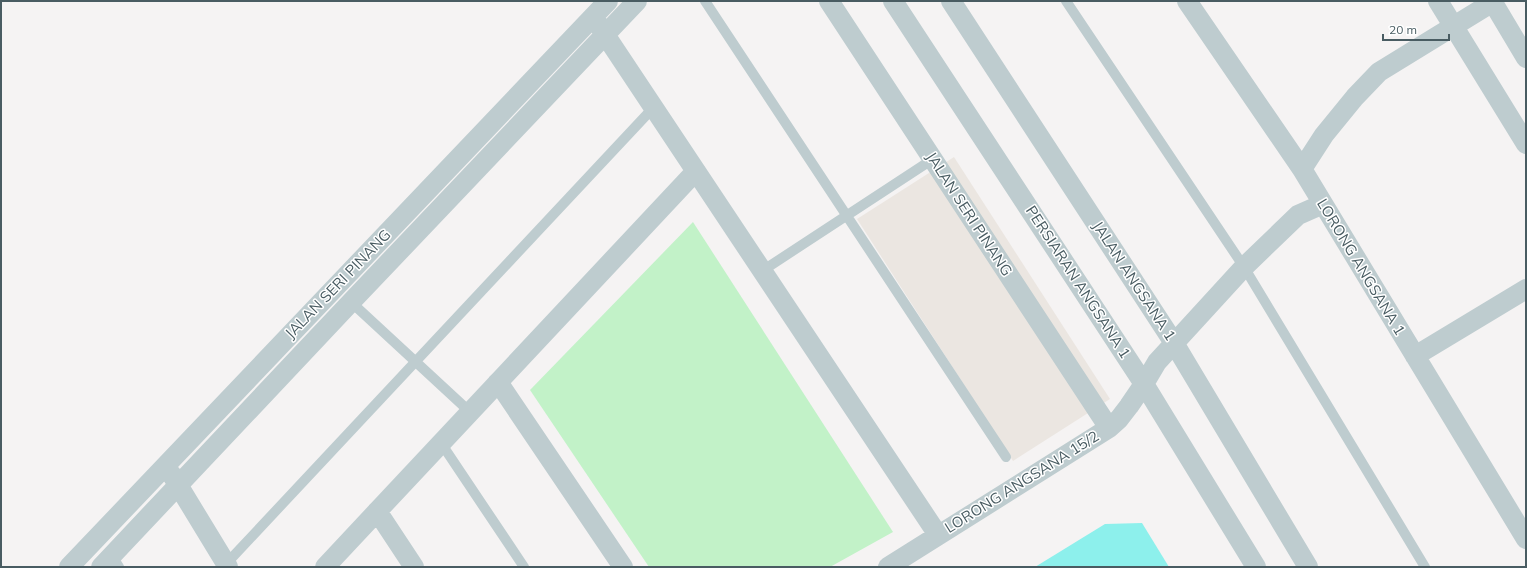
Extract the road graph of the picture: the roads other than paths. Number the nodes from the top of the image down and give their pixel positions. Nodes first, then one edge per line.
1 (608, 1) edge
2 (637, 1) edge
3 (705, 1) edge
4 (829, 1) edge
5 (951, 1) edge
6 (1066, 1) edge
7 (1187, 1) edge
8 (1438, 1) edge
9 (1493, 2) edge
10 (899, 3) edge
11 (593, 17) junction
12 (1454, 26) junction
13 (604, 34) junction
14 (1526, 58) edge
15 (654, 108) junction
16 (1526, 144) edge
17 (933, 159) junction
18 (1302, 169) junction
19 (696, 171) junction
20 (1323, 204) junction
21 (847, 216) junction
22 (1244, 267) junction
23 (762, 271) junction
24 (1526, 288) edge
25 (351, 302) junction
26 (1174, 343) junction
27 (1415, 356) junction
28 (415, 361) junction
29 (498, 382) junction
30 (1144, 384) junction
31 (470, 412) junction
32 (1109, 428) junction
33 (441, 443) junction
34 (1006, 457) dead end
35 (167, 464) junction
36 (178, 486) junction
37 (377, 511) junction
38 (938, 535) junction
39 (1526, 539) edge
40 (111, 563) edge
41 (227, 566) edge
42 (69, 567) edge
43 (325, 567) edge
44 (414, 567) edge
45 (524, 567) edge
46 (623, 567) edge
47 (888, 567) edge
48 (1256, 567) edge
49 (1308, 567) edge
50 (1425, 567) edge

1 - 11 street, JALAN SERI PINANG
2 - 13 street, JALAN SERI PINANG
3 - 21 lane
4 - 17 street, JALAN SERI PINANG
5 - 26 street, JALAN ANGSANA 1
6 - 22 lane
7 - 18 street, LORONG ANGSANA 1
8 - 12 street
9 - 12 street
9 - 14 street
10 - 30 street, PERSIARAN ANGSANA 1
11 - 13 street
11 - 35 street, JALAN SERI PINANG
12 - 16 street
12 - 18 street
13 - 15 street
13 - 25 street, JALAN SERI PINANG
15 - 19 street
15 - 28 lane
17 - 21 lane
17 - 32 street, JALAN SERI PINANG
18 - 20 street, LORONG ANGSANA 1
19 - 23 street
19 - 29 street
20 - 22 street, LORONG ANGSANA 15/2
20 - 27 street, LORONG ANGSANA 1
21 - 23 lane
21 - 34 lane
22 - 26 street, LORONG ANGSANA 15/2
22 - 50 lane
23 - 38 street
24 - 27 street
25 - 28 lane
25 - 36 street, JALAN SERI PINANG
26 - 30 street, LORONG ANGSANA 15/2
26 - 49 street, JALAN ANGSANA 1
27 - 39 street, LORONG ANGSANA 1
28 - 31 lane
28 - 41 lane
29 - 31 street
29 - 46 street
30 - 32 street, LORONG ANGSANA 15/2
30 - 48 street, PERSIARAN ANGSANA 1
31 - 33 street
32 - 38 street, LORONG ANGSANA 15/2
33 - 37 street
33 - 45 lane
35 - 36 street
35 - 42 street, JALAN SERI PINANG
36 - 40 street, JALAN SERI PINANG
36 - 41 street
37 - 43 street
37 - 44 street
38 - 47 street, LORONG ANGSANA 15/2

